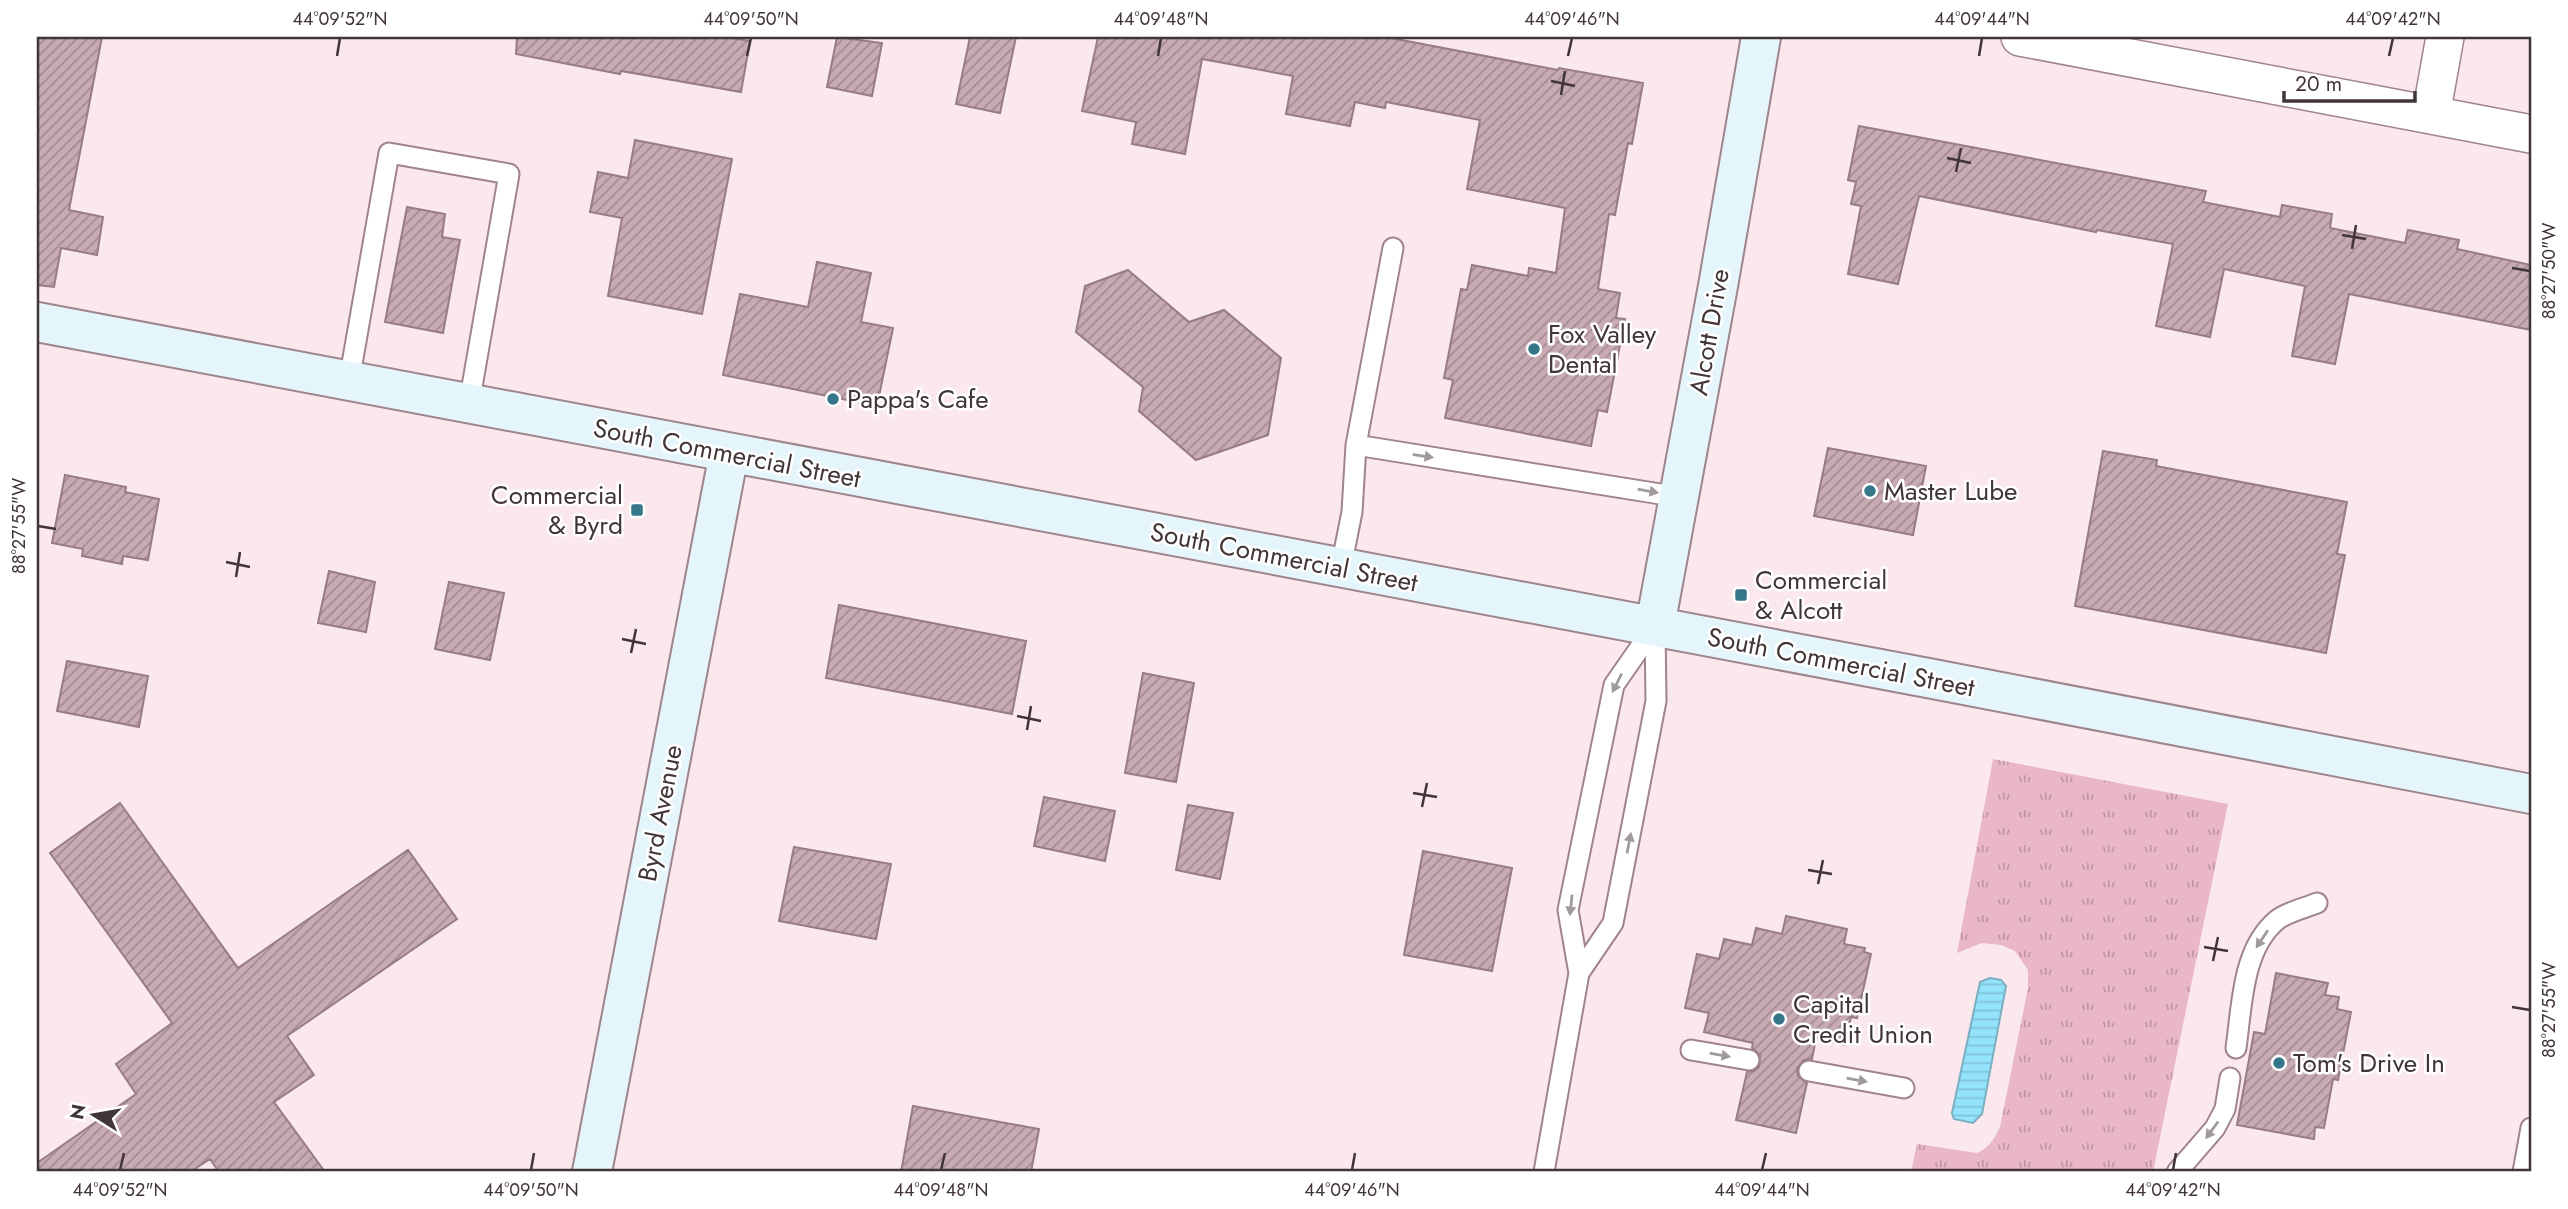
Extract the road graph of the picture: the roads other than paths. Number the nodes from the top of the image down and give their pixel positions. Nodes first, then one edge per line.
1 (1761, 37) edge
2 (2020, 37) edge
3 (2445, 37) edge
4 (2431, 115) junction
5 (2531, 134) edge
6 (1393, 248) dead end
7 (37, 322) edge
8 (349, 381) junction
9 (469, 404) junction
10 (1356, 445) junction
11 (729, 453) junction
12 (1679, 497) junction
13 (1341, 567) junction
14 (1655, 626) junction
15 (2531, 794) edge
16 (2318, 903) dead end
17 (1579, 973) junction
18 (2235, 1048) dead end
19 (1690, 1050) dead end
20 (1749, 1060) dead end
21 (1809, 1071) dead end
22 (2230, 1079) dead end
23 (1904, 1088) dead end
24 (2531, 1128) edge
25 (592, 1172) edge
26 (1544, 1172) edge
27 (2177, 1172) edge
28 (2523, 1172) edge

1 - 12 main road, Alcott Drive
2 - 4 street
3 - 4 street
4 - 5 street
6 - 10 lane
7 - 8 main road, South Commercial Street
8 - 9 main road, South Commercial Street
8 - 9 lane
9 - 11 main road, South Commercial Street
10 -> 12 lane
10 - 13 lane
11 - 13 main road, South Commercial Street
11 - 25 main road, Byrd Avenue
12 - 14 main road, Alcott Drive
13 - 14 main road, South Commercial Street
14 - 15 main road, South Commercial Street
17 -> 14 lane
14 -> 17 lane
16 -> 18 lane
17 - 26 lane
19 -> 20 lane
21 -> 23 lane
22 -> 27 lane
24 - 28 lane

